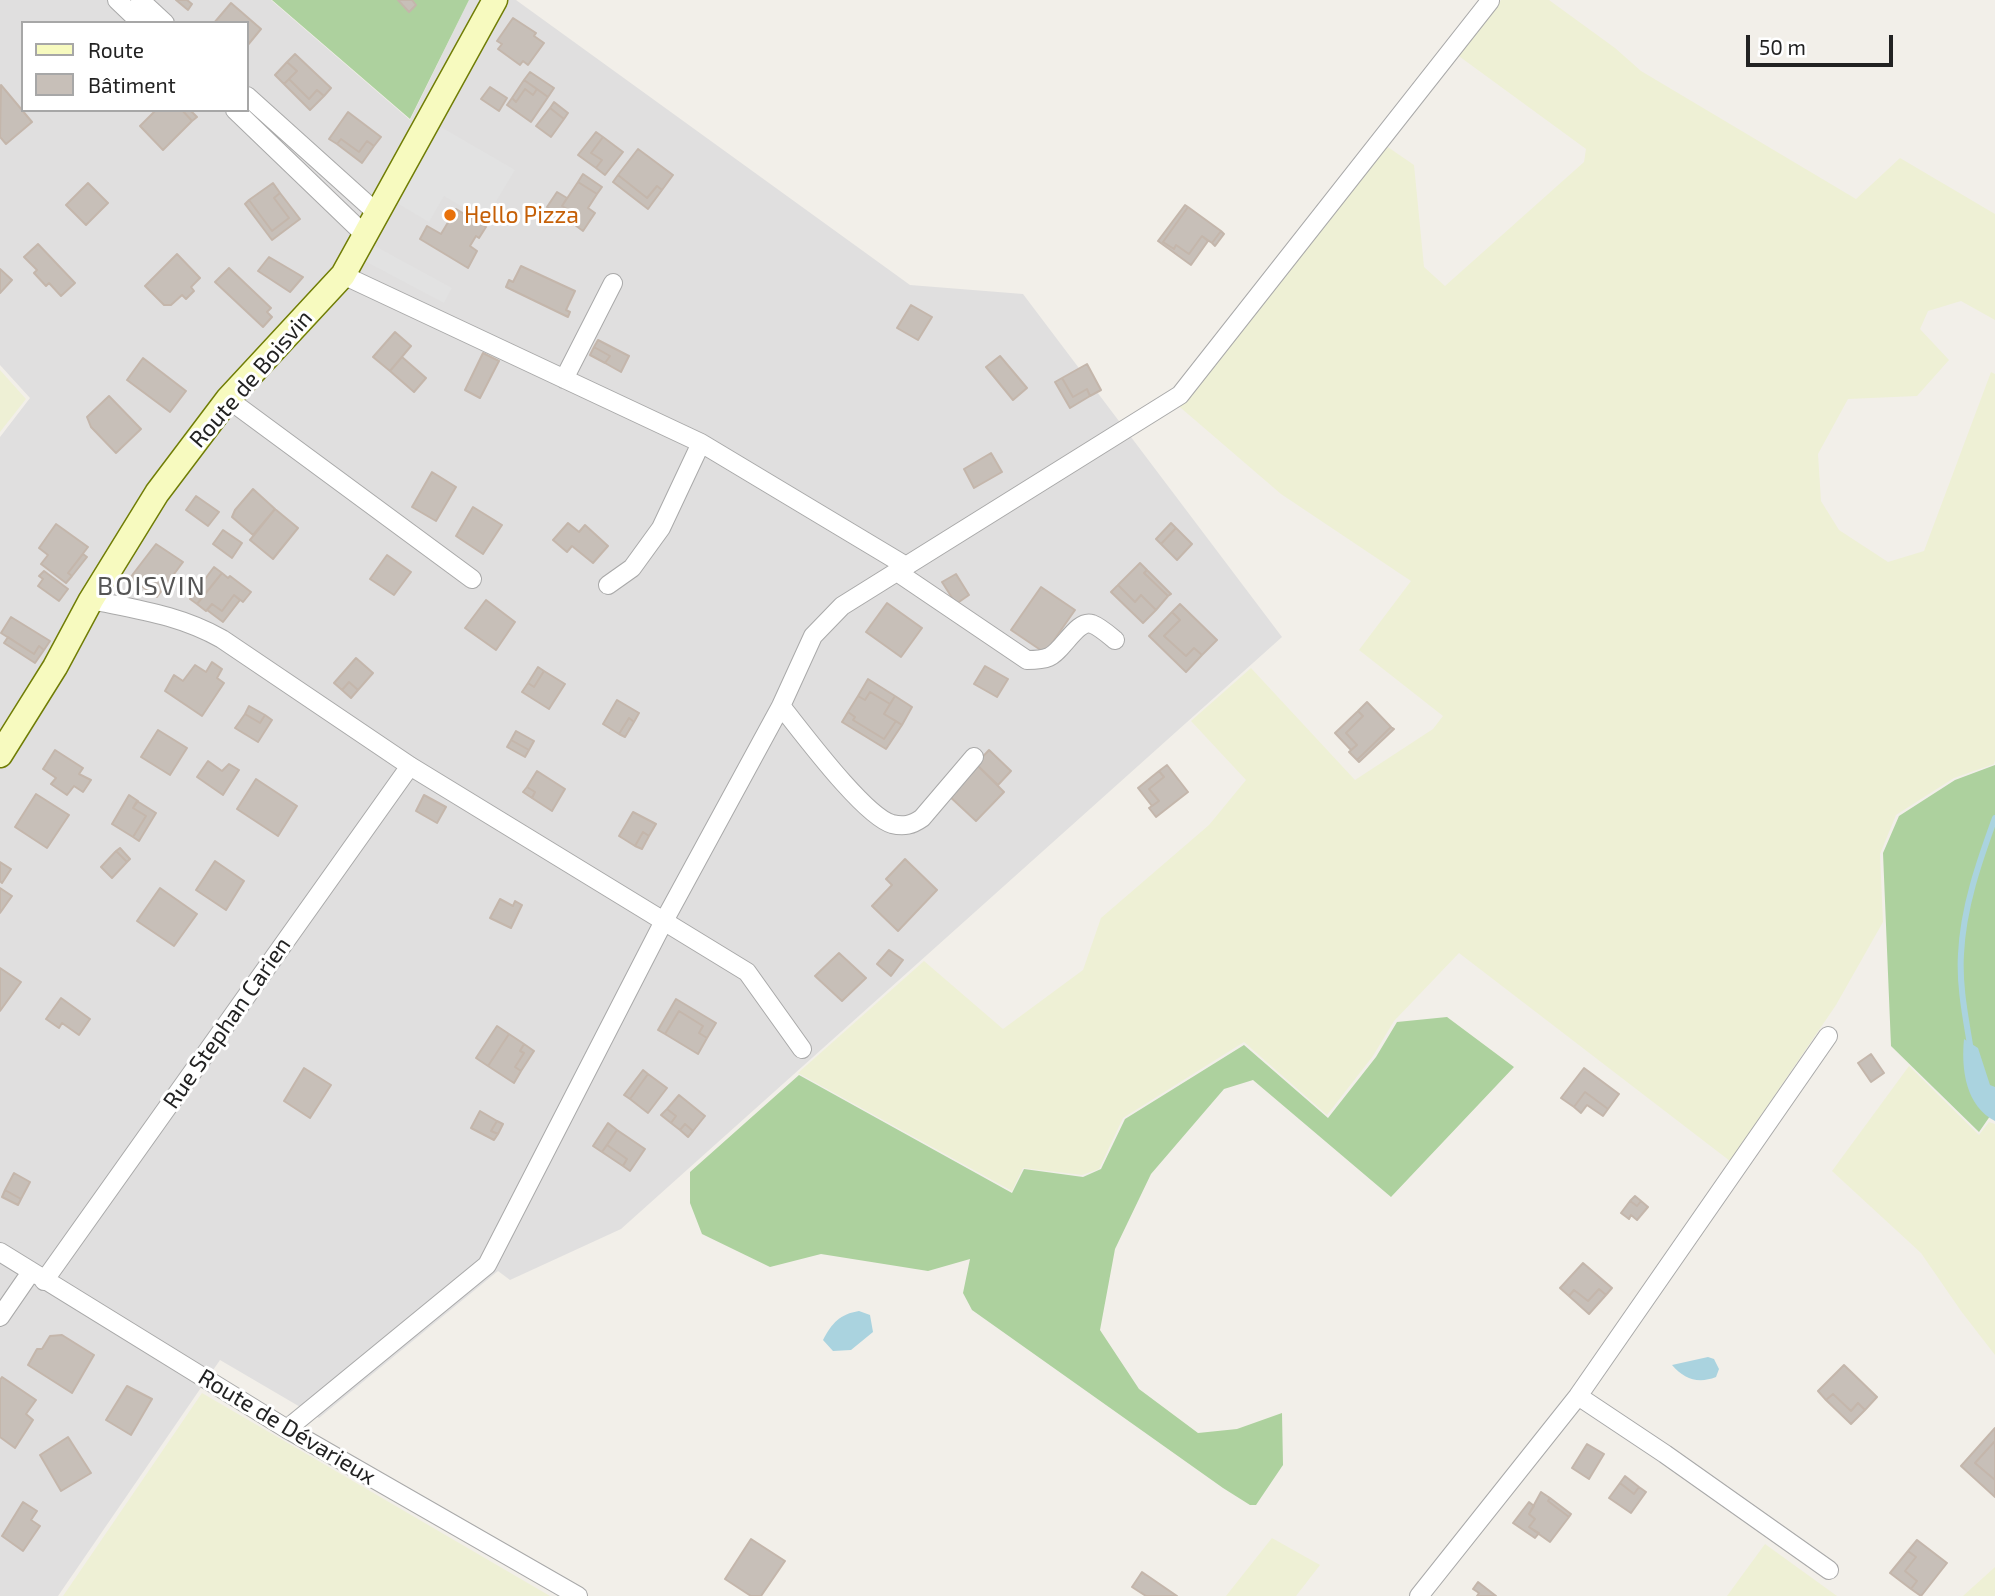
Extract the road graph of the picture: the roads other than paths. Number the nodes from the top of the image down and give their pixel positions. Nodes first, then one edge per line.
1 (117, 0) edge
2 (140, 0) edge
3 (495, 0) edge
4 (1490, 1) edge
5 (139, 21) edge
6 (163, 21) edge
7 (248, 97) edge
8 (237, 112) edge
9 (372, 225) junction
10 (342, 275) junction
11 (613, 283) dead end
12 (564, 380) junction
13 (228, 399) junction
14 (701, 443) junction
15 (902, 569) junction
16 (472, 579) dead end
17 (608, 585) dead end
18 (91, 600) junction
19 (1115, 640) dead end
20 (781, 706) junction
21 (0, 755) edge
22 (974, 757) dead end
23 (410, 766) junction
24 (664, 921) junction
25 (1828, 1036) dead end
26 (802, 1049) dead end
27 (0, 1252) edge
28 (38, 1277) junction
29 (0, 1317) edge
30 (1578, 1396) junction
31 (287, 1429) junction
32 (1829, 1570) dead end
33 (579, 1596) edge
34 (1419, 1596) edge

1 - 5 street
2 - 6 street
3 - 9 main road, Route de Boisvin
4 - 15 street
7 - 9 street
8 - 9 street
9 - 10 main road, Route de Boisvin
10 - 12 street
10 - 13 main road, Route de Boisvin
11 - 12 street
12 - 14 street
13 - 16 street
13 - 18 main road, Route de Boisvin
14 - 15 street
14 - 17 street
15 - 19 street
15 - 20 street
18 - 21 main road, Route de Boisvin
18 - 23 street
20 - 22 street
20 - 24 street
23 - 24 street
23 - 28 street, Rue Stephan Carien
24 - 26 street
24 - 31 street
25 - 30 street
27 - 28 street, Route de Dévarieux
28 - 29 street, Rue Stephan Carien
28 - 31 street, Route de Dévarieux
30 - 32 street
30 - 34 street
31 - 33 street, Route de Dévarieux

